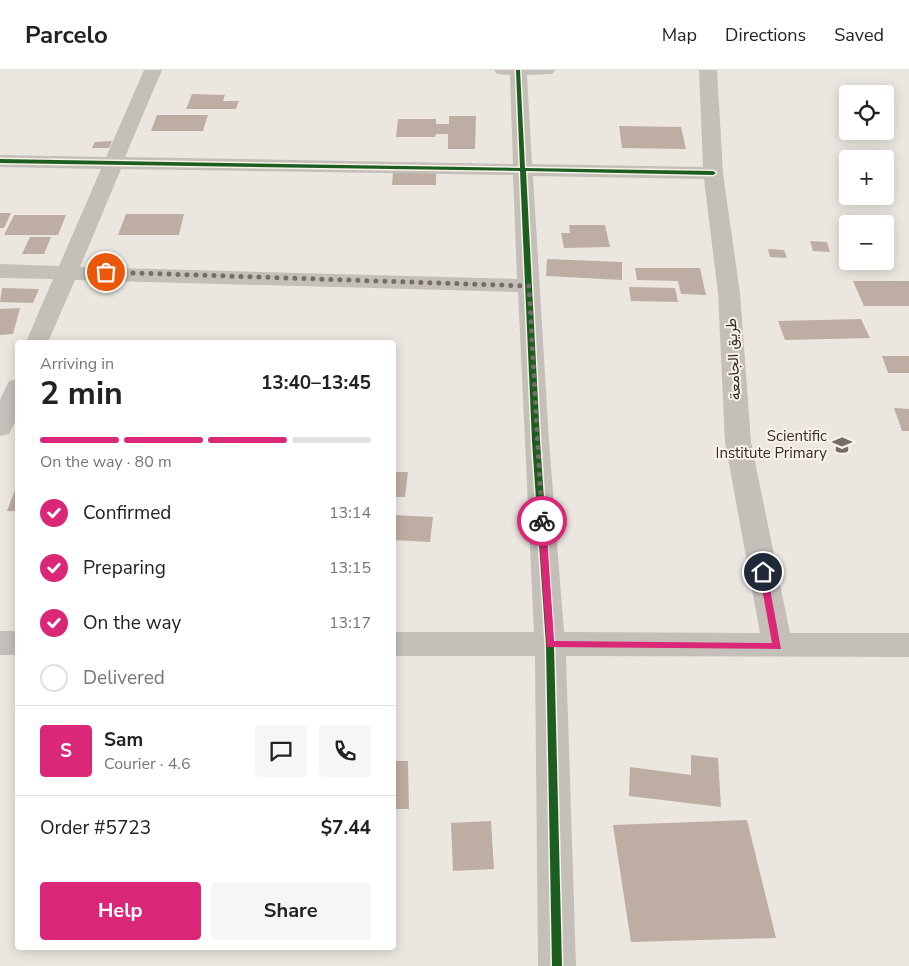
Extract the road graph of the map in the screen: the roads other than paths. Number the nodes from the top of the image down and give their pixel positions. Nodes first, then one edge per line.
1 (153, 70) edge
2 (503, 70) edge
3 (518, 70) edge
4 (546, 70) edge
5 (708, 70) edge
6 (0, 161) edge
7 (114, 161) junction
8 (523, 169) junction
9 (713, 173) junction
10 (0, 271) edge
11 (67, 271) junction
12 (529, 286) junction
13 (38, 340) edge
14 (0, 643) edge
15 (15, 643) edge
16 (396, 644) edge
17 (550, 645) junction
18 (909, 645) edge
19 (778, 646) junction
20 (557, 966) edge

1 - 7 street
2 - 3 street
3 - 4 street
3 - 8 street
5 - 9 street, طريق الجامعة
6 - 7 street
7 - 8 street
7 - 11 street
8 - 9 street
8 - 12 street
9 - 19 street, طريق الجامعة
10 - 11 street
11 - 12 street
11 - 13 street
12 - 17 street
14 - 15 street
16 - 17 street
17 - 19 street
17 - 20 street
18 - 19 street

